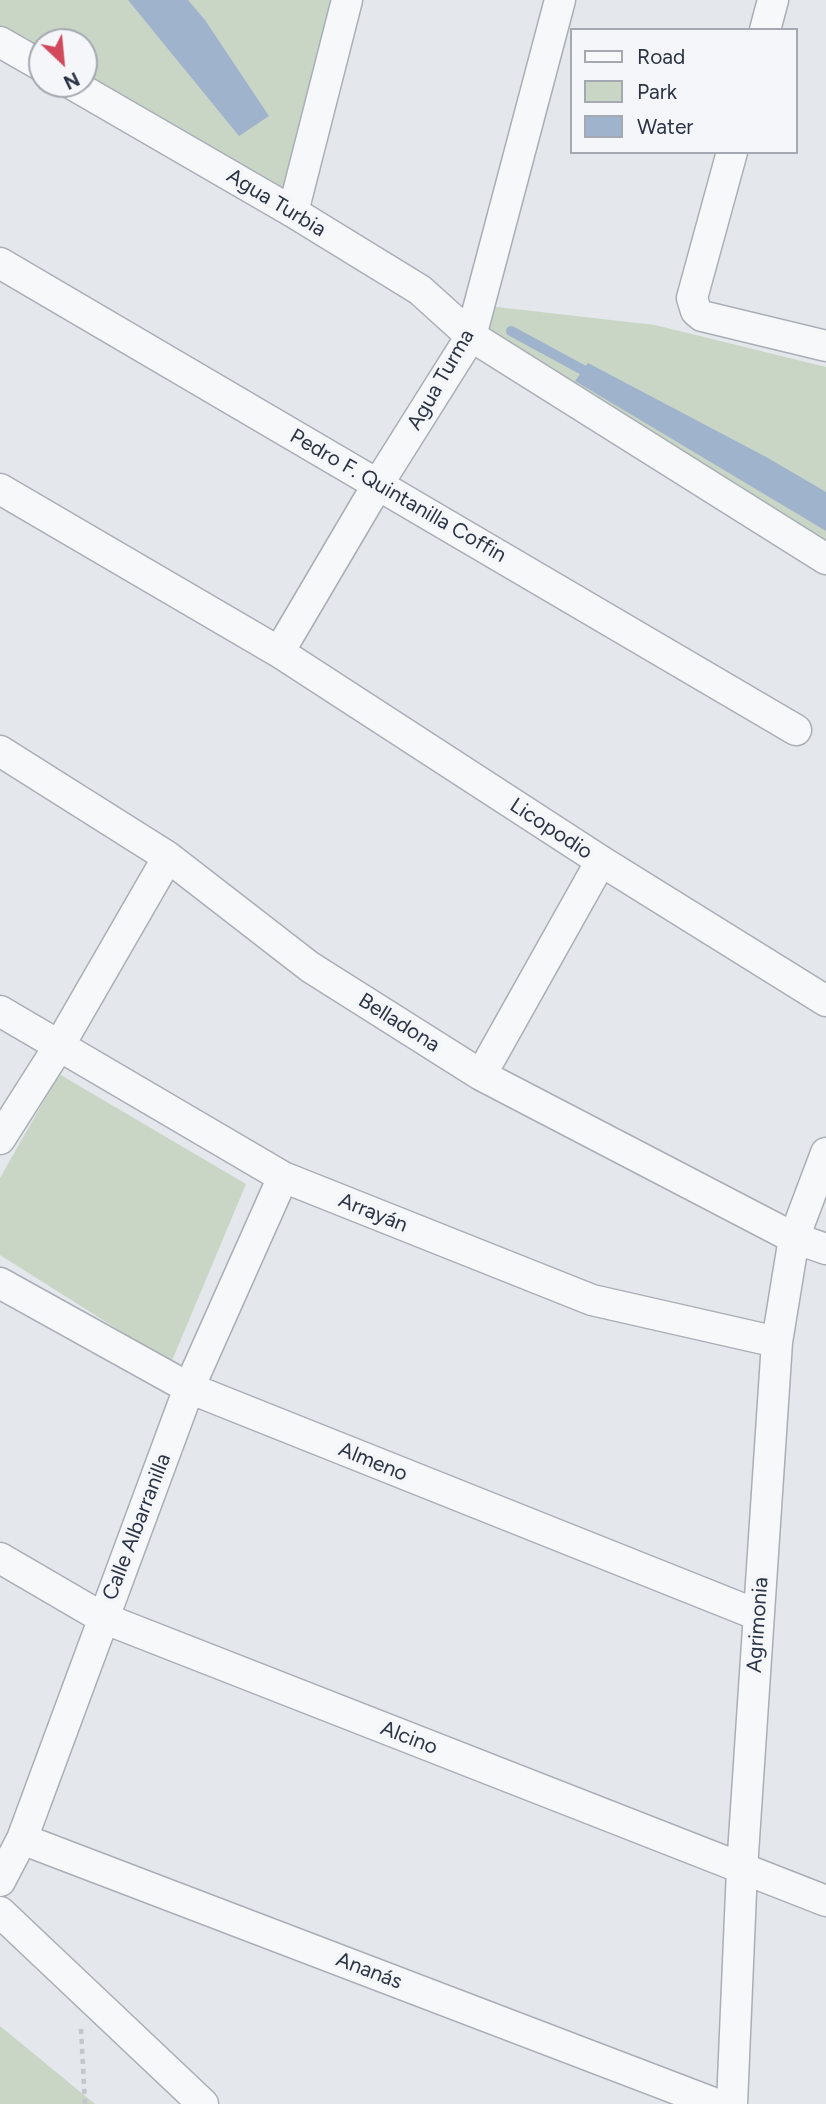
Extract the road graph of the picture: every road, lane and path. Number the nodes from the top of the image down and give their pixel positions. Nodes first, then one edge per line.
1 (347, 0) edge
2 (560, 0) edge
3 (773, 0) edge
4 (766, 28) edge
5 (0, 42) edge
6 (28, 58) edge
7 (96, 98) edge
8 (731, 154) edge
9 (293, 212) junction
10 (0, 262) edge
11 (471, 336) junction
12 (826, 346) edge
13 (378, 484) junction
14 (0, 489) edge
15 (826, 559) edge
16 (279, 652) junction
17 (796, 730) dead end
18 (0, 751) edge
19 (168, 858) junction
20 (601, 861) junction
21 (826, 1001) edge
22 (0, 1010) edge
23 (59, 1046) junction
24 (481, 1075) junction
25 (0, 1139) edge
26 (826, 1153) edge
27 (282, 1177) junction
28 (794, 1238) junction
29 (826, 1249) edge
30 (0, 1283) edge
31 (777, 1342) junction
32 (189, 1388) junction
33 (0, 1558) edge
34 (758, 1615) junction
35 (103, 1618) junction
36 (22, 1839) junction
37 (742, 1868) junction
38 (0, 1881) edge
39 (826, 1901) edge
40 (0, 1912) edge
41 (79, 1986) junction
42 (85, 2104) edge
43 (203, 2104) edge
44 (716, 2104) edge
45 (732, 2104) edge

1 - 9 street
2 - 11 street, Agua Turma
3 - 4 street
5 - 6 street
7 - 9 street, Agua Turbia
8 - 12 street
9 - 11 street, Agua Turbia
10 - 13 street, Pedro F. Quintanilla Coffin
11 - 13 street, Agua Turma
11 - 15 street, Agua Turbia
13 - 16 street, Agua Turma
13 - 17 street, Pedro F. Quintanilla Coffin
14 - 16 street, Licopodio
16 - 20 street, Licopodio
18 - 19 street, Belladona
19 - 23 street
19 - 24 street, Belladona
20 - 21 street, Licopodio
20 - 24 street
22 - 23 street, Arrayán
23 - 25 street
23 - 27 street, Arrayán
24 - 28 street, Belladona
26 - 28 street, Agrimonia
27 - 31 street, Arrayán
27 - 32 street, Calle Albarranilla
28 - 29 street, Belladona
28 - 31 street, Agrimonia
30 - 32 street, Almeno
31 - 34 street, Agrimonia
32 - 34 street, Almeno
32 - 35 street, Calle Albarranilla
33 - 35 street, Alcino
34 - 37 street, Agrimonia
35 - 36 street, Calle Albarranilla
35 - 37 street, Alcino
36 - 38 street, Calle Albarranilla
36 - 44 street, Ananás
37 - 39 street, Alcino
37 - 45 street, Agrimonia
40 - 41 street
41 - 42 path
41 - 43 street

